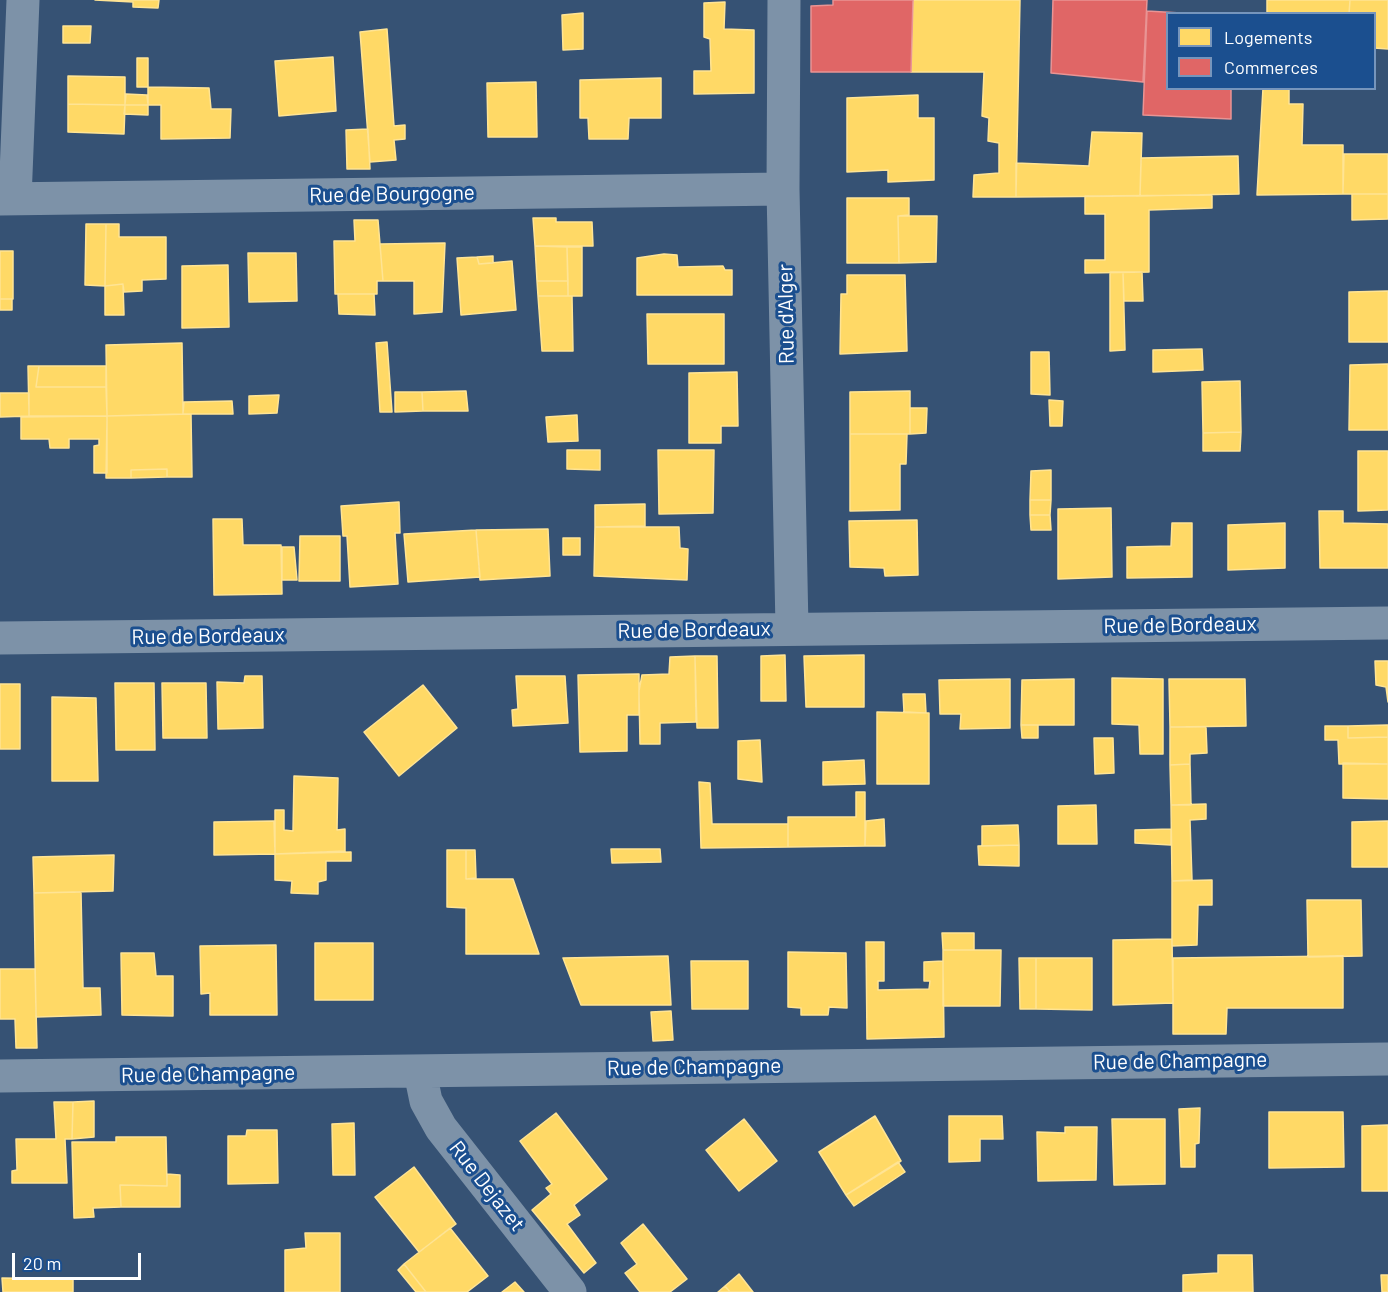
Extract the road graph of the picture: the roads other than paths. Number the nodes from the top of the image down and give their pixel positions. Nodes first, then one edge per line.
1 (23, 0) edge
2 (784, 0) edge
3 (783, 189) junction
4 (8, 199) edge
5 (1388, 623) edge
6 (792, 628) junction
7 (0, 638) edge
8 (1388, 1059) edge
9 (420, 1072) junction
10 (0, 1076) edge
11 (570, 1292) edge

1 - 4 street
2 - 3 street, Rue d'Alger
3 - 4 street, Rue de Bourgogne
3 - 6 street, Rue d'Alger
5 - 6 street, Rue de Bordeaux
6 - 7 street, Rue de Bordeaux
8 - 9 street, Rue de Champagne
9 - 10 street, Rue de Champagne
9 - 11 street, Rue Dejazet

